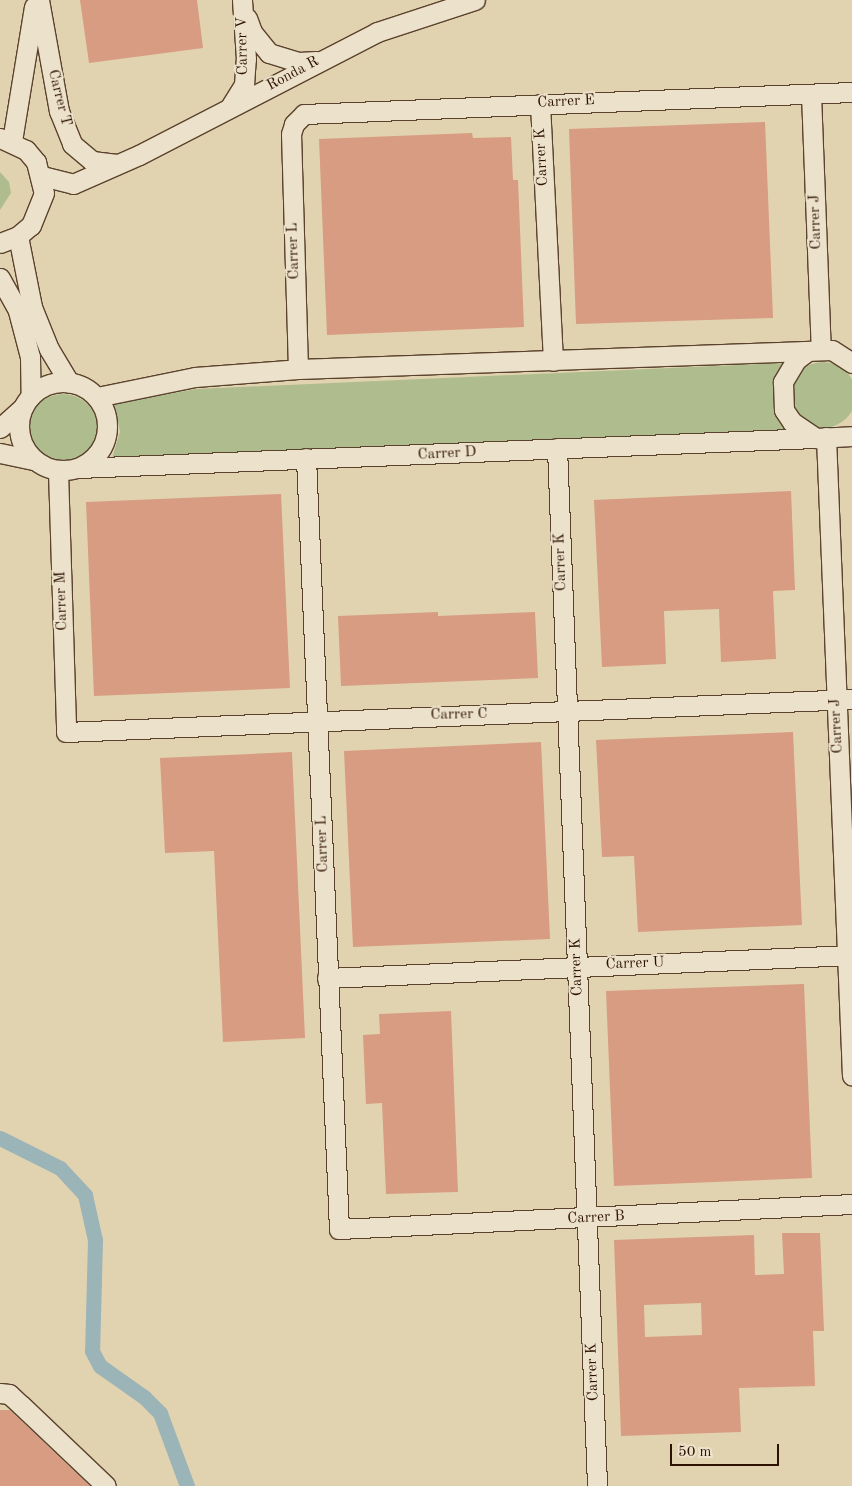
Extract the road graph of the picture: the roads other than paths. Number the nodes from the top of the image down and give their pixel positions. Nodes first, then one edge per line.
1 (35, 0) edge
2 (39, 0) edge
3 (475, 0) edge
4 (242, 4) edge
5 (317, 61) junction
6 (852, 92) edge
7 (812, 94) junction
8 (540, 104) junction
9 (227, 110) junction
10 (291, 134) joint
11 (6, 139) edge
12 (118, 164) junction
13 (42, 176) junction
14 (18, 236) junction
15 (0, 243) edge
16 (0, 278) edge
17 (852, 349) edge
18 (820, 350) junction
19 (554, 361) junction
20 (852, 363) edge
21 (298, 369) junction
22 (69, 382) junction
23 (97, 397) junction
24 (27, 401) junction
25 (852, 426) edge
26 (0, 428) edge
27 (833, 437) edge
28 (557, 448) junction
29 (0, 453) edge
30 (306, 458) junction
31 (34, 460) junction
32 (78, 468) junction
33 (58, 471) junction
34 (844, 699) edge
35 (567, 712) junction
36 (320, 718) junction
37 (66, 732) joint
38 (850, 955) edge
39 (577, 966) junction
40 (327, 978) junction
41 (852, 1075) edge
42 (852, 1204) edge
43 (586, 1218) junction
44 (339, 1229) joint
45 (0, 1393) edge
46 (106, 1486) edge
47 (597, 1486) edge

1 - 11 street, Carrer T
2 - 12 street, Carrer T
3 - 5 street, Ronda R
4 - 5 street, Carrer V
4 - 9 street, Carrer V
5 - 9 street, Ronda R
6 - 7 street, Carrer E
7 - 8 street, Carrer E
7 - 18 street, Carrer J
8 - 10 street, Carrer E
8 - 19 street, Carrer K
9 - 12 street, Ronda R
10 - 21 street, Carrer L
11 - 13 street
12 - 13 street, Ronda R
13 - 14 street
14 - 15 street
14 - 22 street
16 - 24 street
17 - 18 street
18 - 19 street
18 - 20 street
18 - 27 street
19 - 21 street
21 - 23 street
22 - 23 street
22 - 24 street
23 - 32 street
24 - 26 street
24 - 31 street
25 - 27 street
27 - 28 street, Carrer D
27 - 34 street, Carrer J
28 - 30 street, Carrer D
28 - 35 street, Carrer K
29 - 31 street
30 - 32 street, Carrer D
30 - 36 street, Carrer L
31 - 33 street
32 - 33 street
33 - 37 street, Carrer M
34 - 35 street, Carrer C
34 - 38 street, Carrer J
35 - 36 street, Carrer C
35 - 39 street, Carrer K
36 - 37 street, Carrer C
36 - 40 street, Carrer L
38 - 39 street, Carrer U
38 - 41 street, Carrer J
39 - 40 street, Carrer U
39 - 43 street, Carrer K
40 - 44 street, Carrer L
42 - 43 street, Carrer B
43 - 44 street, Carrer B
43 - 47 street, Carrer K
45 - 46 street

